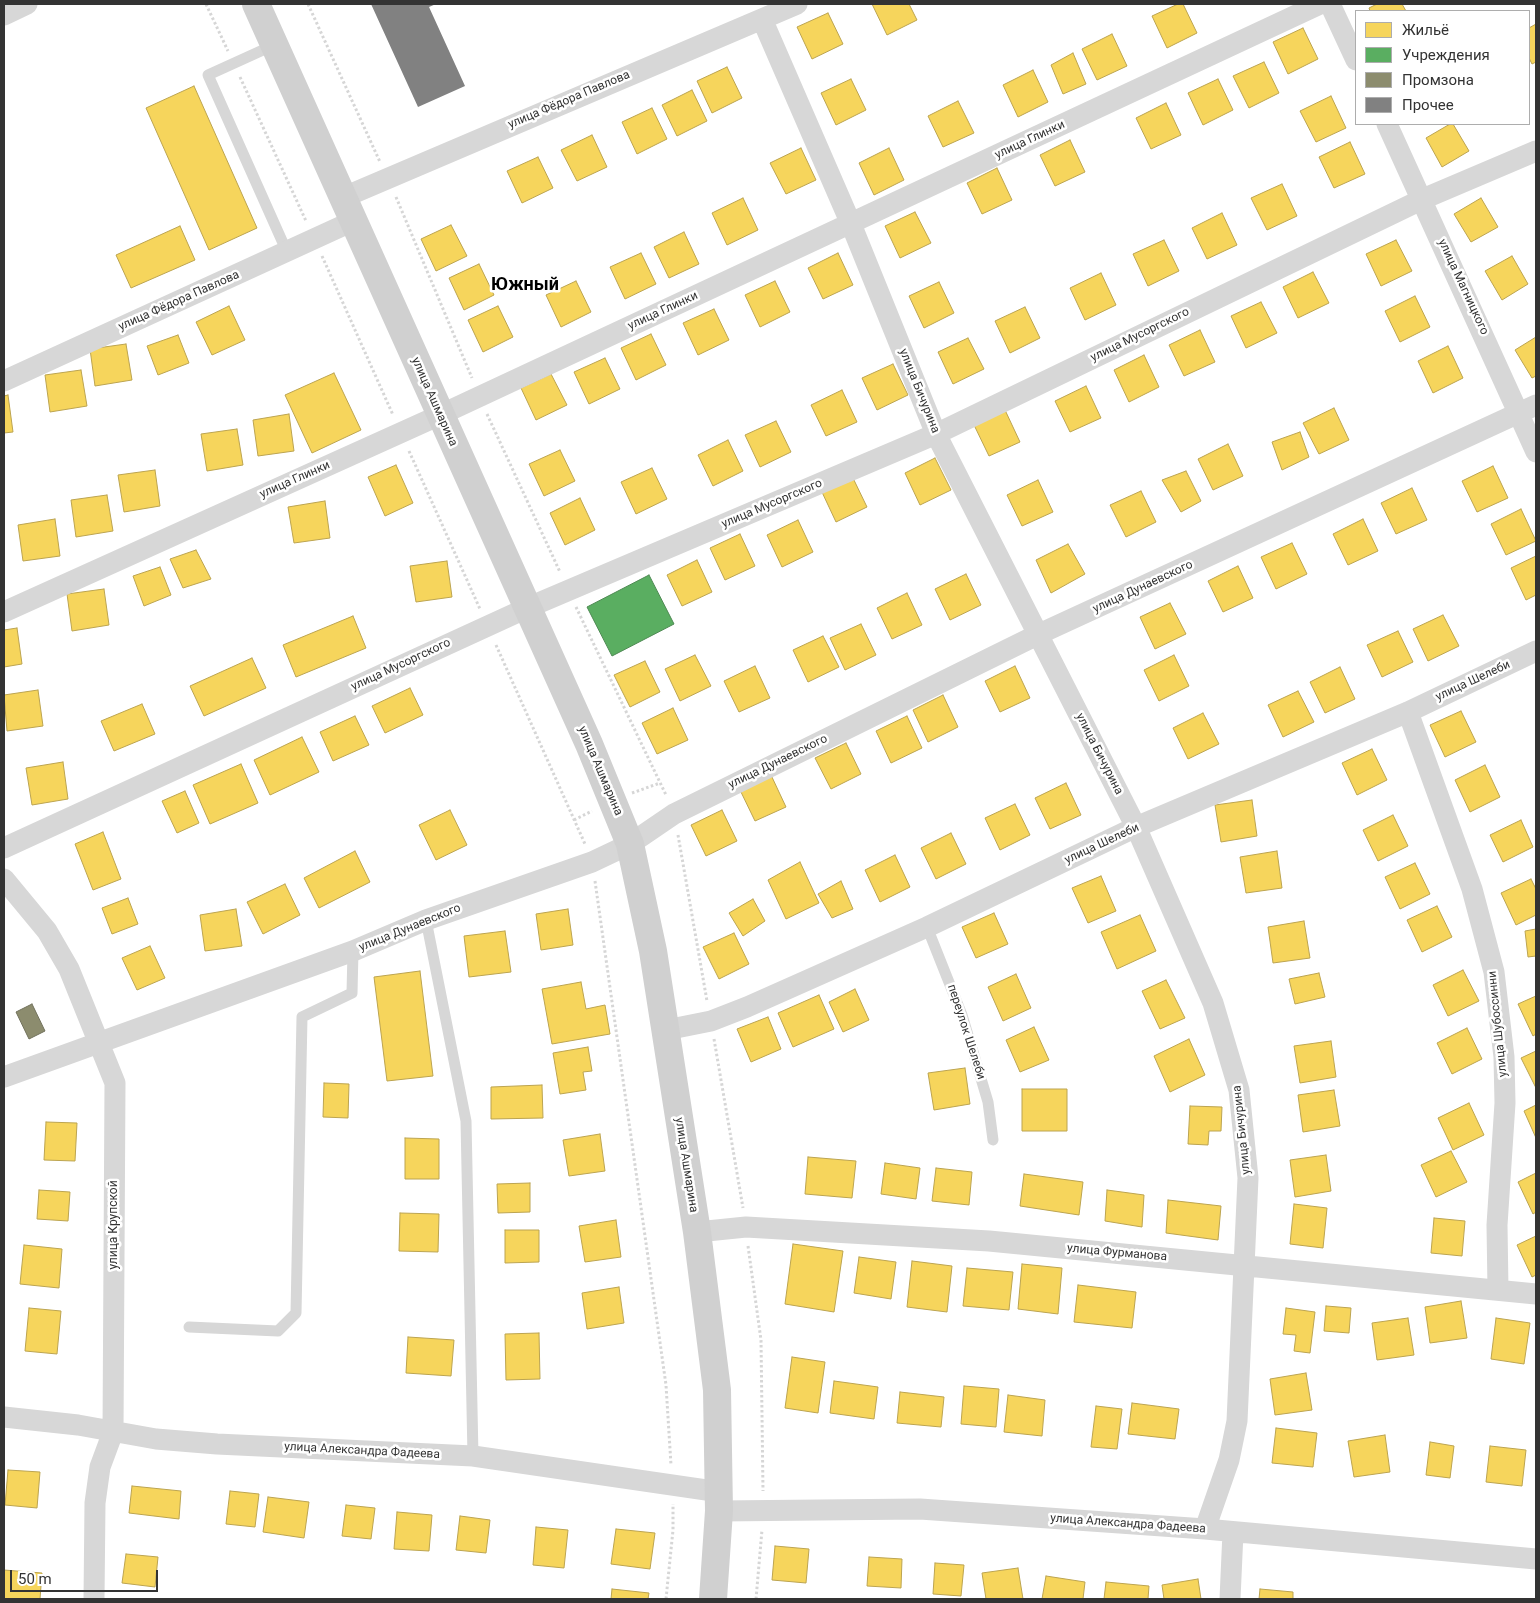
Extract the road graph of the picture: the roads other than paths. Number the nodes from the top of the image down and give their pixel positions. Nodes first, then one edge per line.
1 (27, 4) edge
2 (256, 4) edge
3 (797, 4) edge
4 (1320, 4) edge
5 (1330, 4) edge
6 (4, 14) edge
7 (762, 19) junction
8 (274, 45) junction
9 (1355, 58) edge
10 (1387, 125) edge
11 (1536, 151) edge
12 (1423, 199) junction
13 (348, 209) junction
14 (850, 224) junction
15 (287, 252) junction
16 (4, 381) edge
17 (1528, 409) edge
18 (440, 415) junction
19 (936, 434) junction
20 (1536, 452) edge
21 (526, 608) junction
22 (4, 612) edge
23 (1038, 635) junction
24 (1536, 651) edge
25 (1408, 712) junction
26 (1136, 827) junction
27 (630, 844) junction
28 (4, 848) edge
29 (4, 878) edge
30 (426, 920) junction
31 (927, 927) junction
32 (353, 951) junction
33 (666, 1030) junction
34 (100, 1044) junction
35 (4, 1078) edge
36 (993, 1140) dead end
37 (696, 1232) junction
38 (1245, 1265) junction
39 (1498, 1290) junction
40 (1536, 1294) edge
41 (189, 1327) dead end
42 (4, 1417) edge
43 (113, 1432) junction
44 (473, 1456) junction
45 (720, 1501) junction
46 (1205, 1529) junction
47 (1233, 1532) junction
48 (1536, 1559) edge
49 (94, 1599) edge
50 (713, 1599) edge
51 (1230, 1599) edge

1 - 6 street
2 - 8 street, улица Ашмарина
3 - 7 street, улица Фёдора Павлова
4 - 14 street, улица Глинки
5 - 9 street
7 - 13 street, улица Фёдора Павлова
7 - 14 street, улица Бичурина
8 - 13 street, улица Ашмарина
8 - 15 lane
10 - 12 street, улица Магницкого
11 - 12 street, улица Мусоргского
12 - 17 street, улица Магницкого
12 - 19 street, улица Мусоргского
13 - 15 street, улица Фёдора Павлова
13 - 18 street, улица Ашмарина
14 - 18 street, улица Глинки
14 - 19 street, улица Бичурина
15 - 16 street, улица Фёдора Павлова
17 - 20 street, улица Магницкого
17 - 23 street, улица Дунаевского
18 - 21 street, улица Ашмарина
18 - 22 street, улица Глинки
19 - 21 street, улица Мусоргского
19 - 23 street, улица Бичурина
21 - 27 street, улица Ашмарина
21 - 28 street, улица Мусоргского
23 - 26 street, улица Бичурина
23 - 27 street, улица Дунаевского
24 - 25 street, улица Шелеби
25 - 26 street, улица Шелеби
25 - 39 street, улица Шубоссинни
26 - 31 street, улица Шелеби
26 - 38 street, улица Бичурина
27 - 30 street, улица Дунаевского
27 - 33 street, улица Ашмарина
29 - 34 street, улица Крупской
30 - 32 street, улица Дунаевского
30 - 44 lane
31 - 33 street, улица Шелеби
31 - 36 lane, переулок Шелеби
32 - 34 street, улица Дунаевского
32 - 41 lane
33 - 37 street, улица Ашмарина
34 - 35 street, улица Дунаевского
34 - 43 street, улица Крупской
37 - 38 street, улица Фурманова
37 - 45 street, улица Ашмарина
38 - 39 street, улица Фурманова
38 - 46 street, улица Бичурина
39 - 40 street, улица Фурманова
42 - 43 street, улица Александра Фадеева
43 - 44 street, улица Александра Фадеева
43 - 49 street, улица Крупской
44 - 45 street, улица Александра Фадеева
45 - 46 street, улица Александра Фадеева
45 - 50 street, улица Ашмарина
46 - 47 street, улица Александра Фадеева
47 - 48 street, улица Александра Фадеева
47 - 51 street

